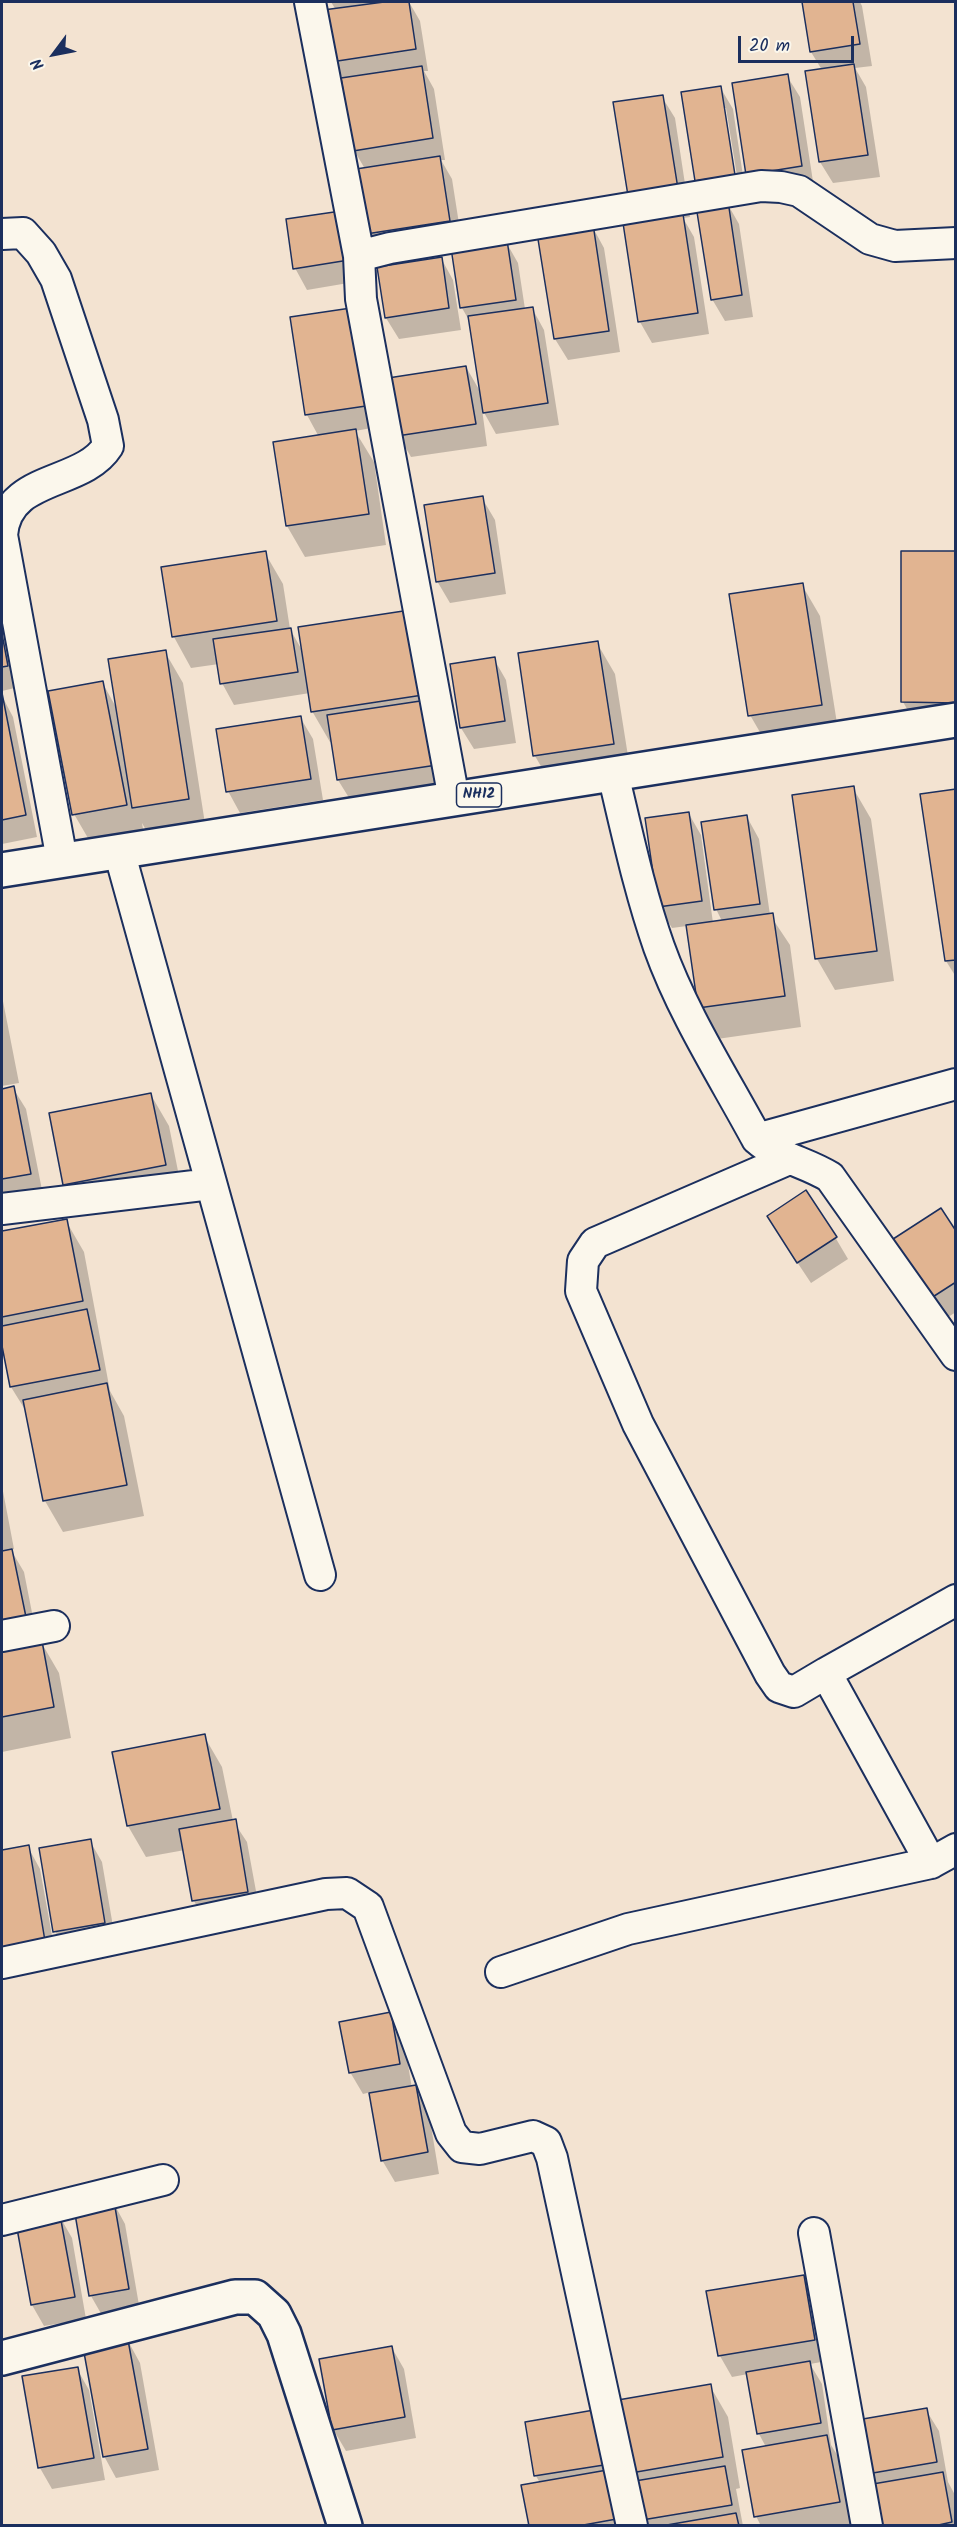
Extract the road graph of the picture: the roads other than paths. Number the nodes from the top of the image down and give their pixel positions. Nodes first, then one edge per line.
1 (310, 2) edge
2 (2, 234) edge
3 (956, 243) edge
4 (359, 256) junction
5 (956, 720) edge
6 (613, 774) junction
7 (454, 799) junction
8 (119, 851) junction
9 (62, 860) junction
10 (2, 870) edge
11 (956, 1084) edge
12 (757, 1139) junction
13 (789, 1159) junction
14 (211, 1184) junction
15 (2, 1209) edge
16 (956, 1355) edge
17 (320, 1575) dead end
18 (956, 1600) edge
19 (54, 1626) dead end
20 (2, 1636) edge
21 (826, 1673) junction
22 (943, 1856) edge
23 (2, 1964) edge
24 (501, 1972) dead end
25 (163, 2180) dead end
26 (2, 2220) edge
27 (814, 2233) dead end
28 (2, 2358) edge
29 (345, 2526) edge
30 (632, 2526) edge
31 (867, 2526) edge

1 - 4 street
2 - 9 street
3 - 4 street
4 - 7 street
5 - 6 main road, NH12
6 - 7 main road, NH12
6 - 12 street
7 - 8 main road, NH12
8 - 9 main road, NH12
8 - 14 street
9 - 10 main road, NH12
11 - 12 street
12 - 13 street
13 - 16 street
13 - 21 street
14 - 15 street
14 - 17 street
18 - 21 street
19 - 20 street
21 - 22 street
22 - 24 street
23 - 30 street
25 - 26 street
27 - 31 street
28 - 29 main road

